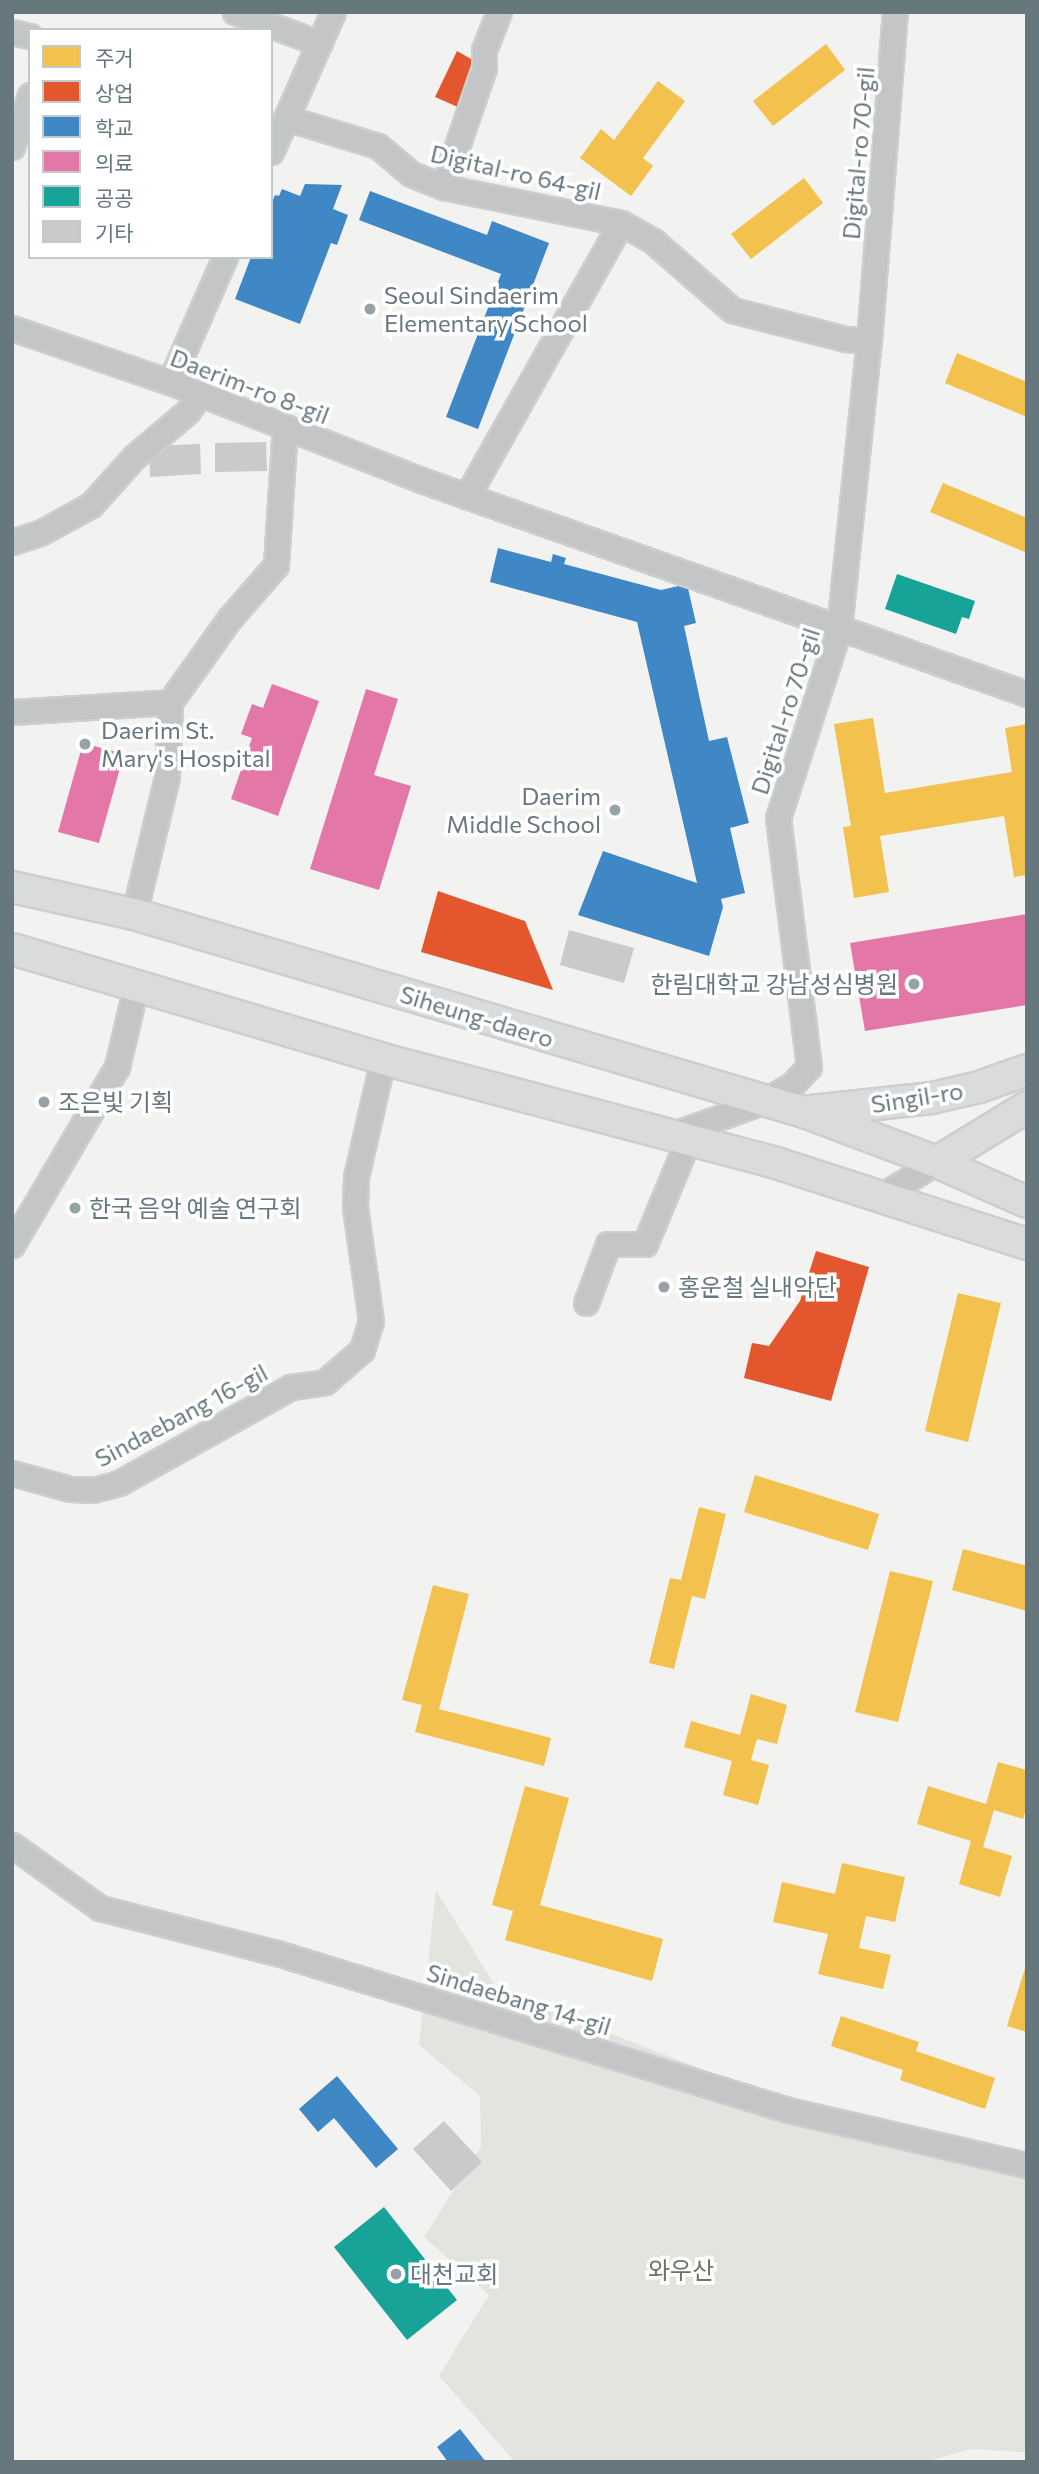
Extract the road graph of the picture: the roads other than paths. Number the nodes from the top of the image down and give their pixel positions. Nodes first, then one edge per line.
1 (235, 12) edge
2 (333, 12) edge
3 (499, 12) edge
4 (895, 12) edge
5 (319, 43) junction
6 (28, 101) edge
7 (280, 123) edge
8 (273, 146) edge
9 (12, 147) edge
10 (443, 187) junction
11 (621, 223) junction
12 (224, 259) edge
13 (12, 328) edge
14 (869, 341) junction
15 (170, 382) junction
16 (200, 394) junction
17 (285, 427) junction
18 (467, 496) junction
19 (12, 542) edge
20 (839, 629) junction
21 (1027, 694) edge
22 (170, 702) junction
23 (12, 712) edge
24 (12, 887) edge
25 (134, 914) junction
26 (12, 949) edge
27 (136, 986) junction
28 (383, 1059) junction
29 (1027, 1070) edge
30 (765, 1101) junction
31 (1027, 1107) edge
32 (804, 1112) junction
33 (680, 1137) junction
34 (937, 1162) junction
35 (881, 1196) junction
36 (1027, 1202) edge
37 (1027, 1244) edge
38 (12, 1245) edge
39 (586, 1303) dead end
40 (12, 1473) edge
41 (12, 1845) edge
42 (1027, 2165) edge

1 - 5 street
2 - 5 street
3 - 10 street
4 - 14 street, Digital-ro 70-gil
5 - 7 street
6 - 9 street
7 - 8 street
7 - 10 street, Digital-ro 64-gil
10 - 11 street, Digital-ro 64-gil
11 - 14 street
11 - 18 street
12 - 15 street
13 - 15 street, Daerim-ro 8-gil
14 - 20 street, Digital-ro 70-gil
15 - 16 street, Daerim-ro 8-gil
16 - 17 street, Daerim-ro 8-gil
16 - 19 street
17 - 18 street, Daerim-ro 8-gil
17 - 22 street
18 - 20 street, Daerim-ro 8-gil
20 - 21 street, Daerim-ro 8-gil
20 - 30 street, Digital-ro 70-gil
22 - 23 street
22 - 25 street
24 - 25 main road, Siheung-daero
25 - 30 main road, Siheung-daero
26 - 27 main road
27 - 28 main road
27 - 38 street
28 - 33 main road
28 - 40 street, Sindaebang 16-gil
29 - 32 main road, Singil-ro
30 - 32 main road, Siheung-daero
30 - 33 street, Digital-ro 70-gil
31 - 34 main road, Singil-ro
32 - 34 main road, Siheung-daero
33 - 35 main road
33 - 39 street
34 - 35 street, Singil-ro
34 - 36 main road, Siheung-daero
35 - 37 main road
41 - 42 street, Sindaebang 14-gil

